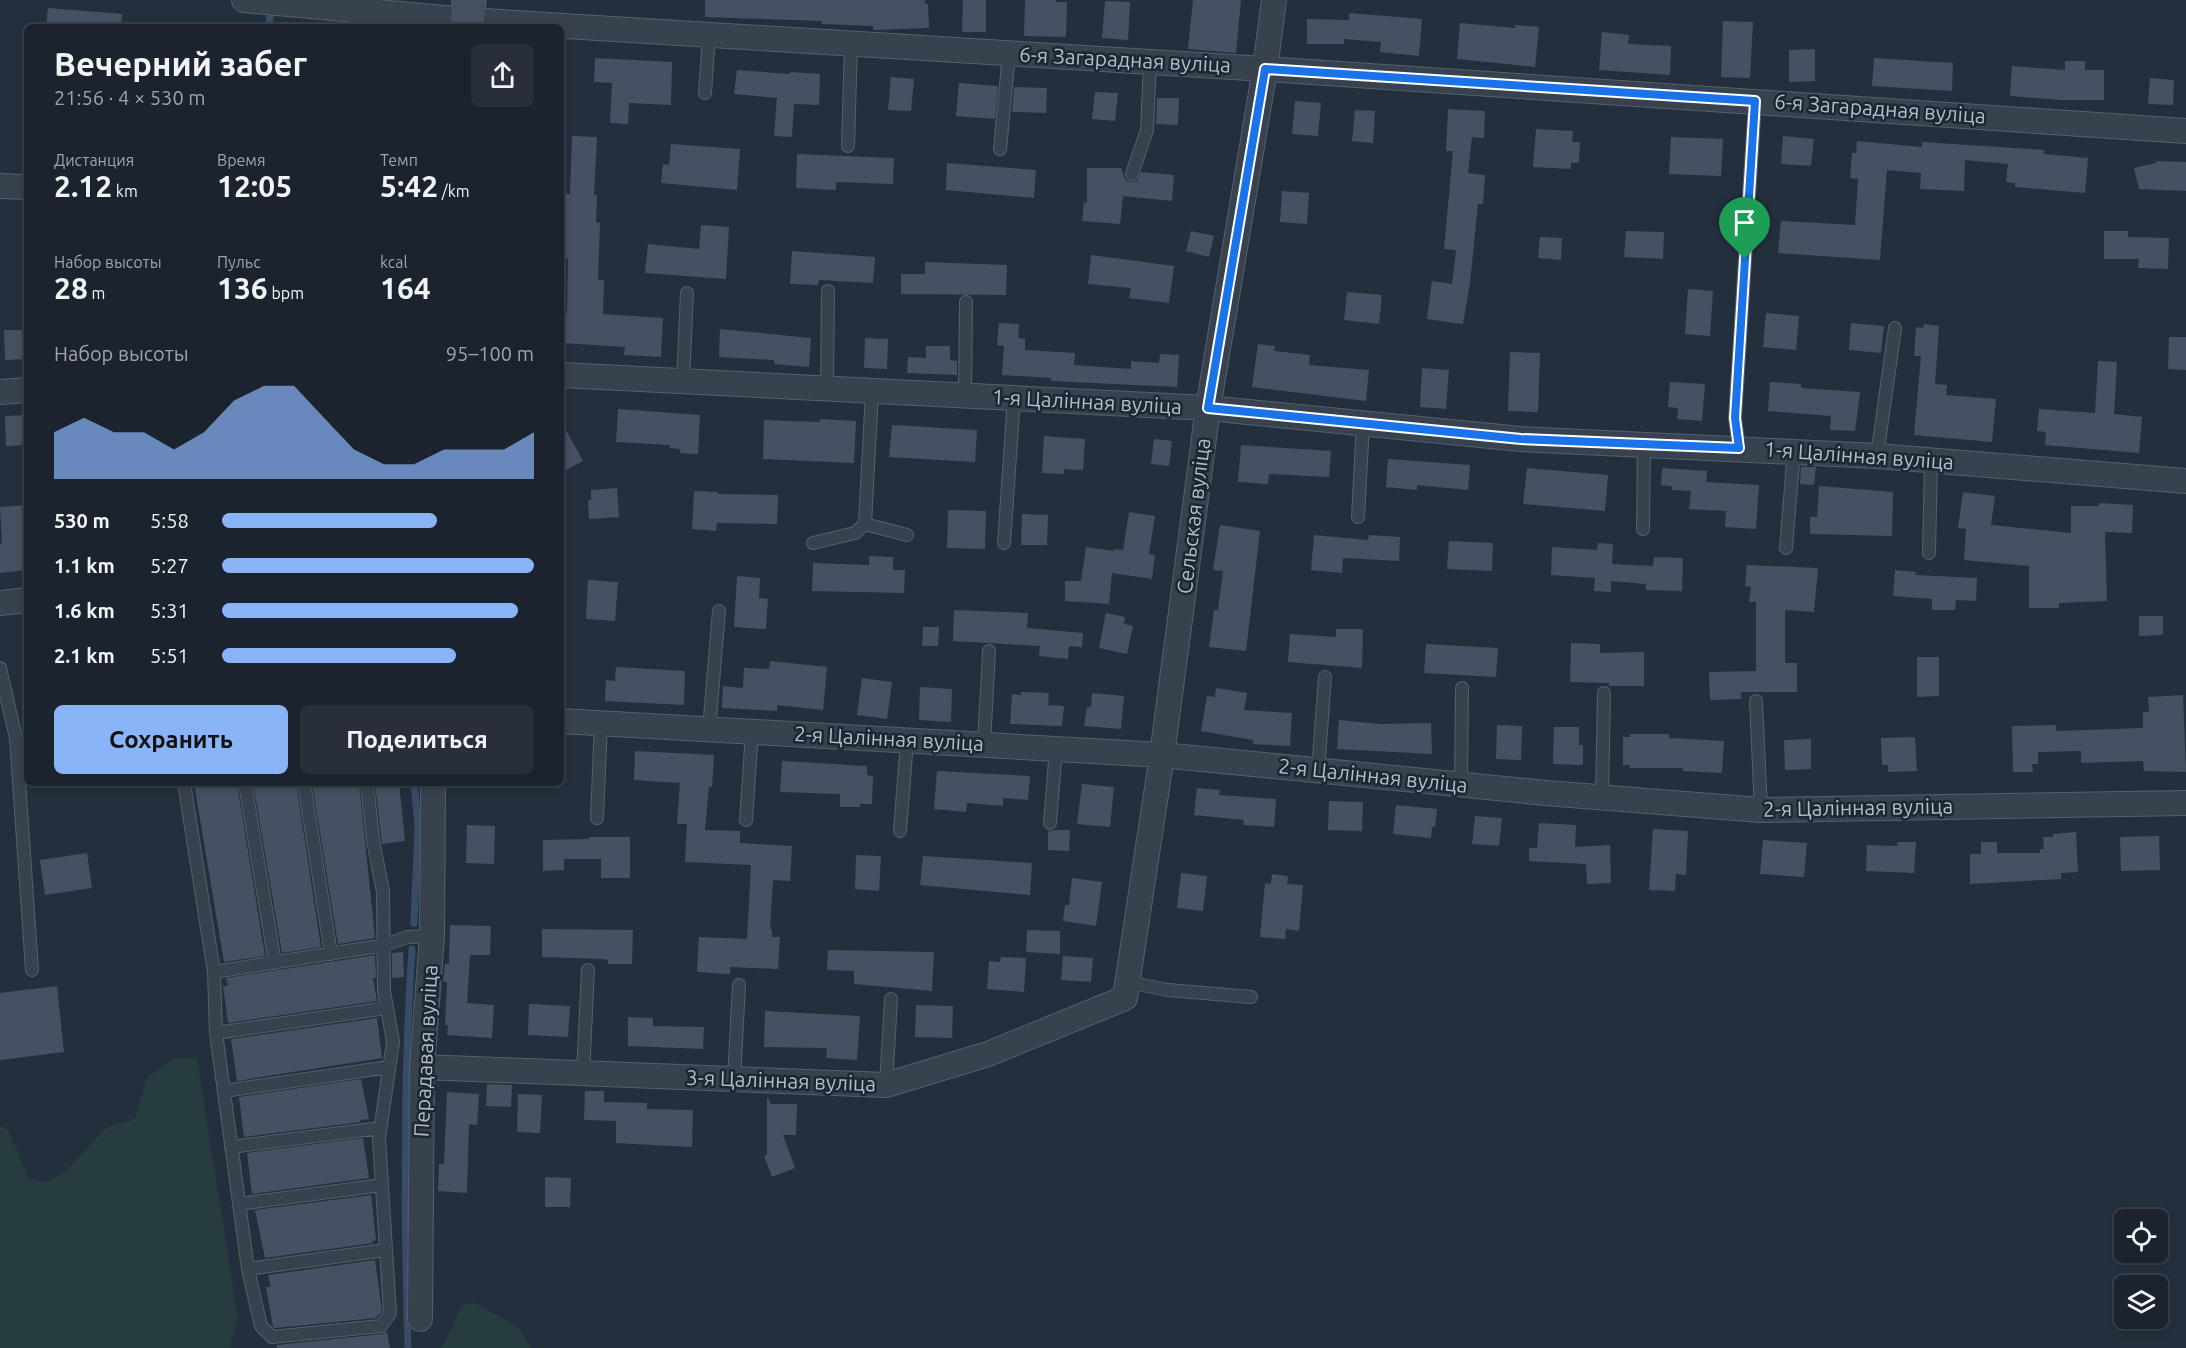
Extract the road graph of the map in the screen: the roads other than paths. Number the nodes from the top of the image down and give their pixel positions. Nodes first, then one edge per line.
1 (244, 0) edge
2 (1274, 0) edge
3 (468, 16) edge
4 (709, 35) junction
5 (851, 43) junction
6 (1009, 53) junction
7 (1150, 62) junction
8 (1265, 69) junction
9 (705, 93) dead end
10 (1755, 101) junction
11 (2186, 131) edge
12 (848, 146) dead end
13 (1000, 149) dead end
14 (1132, 174) dead end
15 (0, 186) edge
16 (24, 187) edge
17 (828, 291) dead end
18 (687, 293) dead end
19 (966, 302) dead end
20 (1895, 328) dead end
21 (564, 375) edge
22 (683, 381) junction
23 (827, 388) junction
24 (24, 390) edge
25 (872, 391) junction
26 (0, 392) edge
27 (965, 396) junction
28 (1014, 398) junction
29 (1208, 408) junction
30 (1363, 424) junction
31 (1644, 444) junction
32 (1739, 448) junction
33 (1794, 451) junction
34 (1877, 456) junction
35 (1932, 460) junction
36 (2186, 481) edge
37 (1358, 517) dead end
38 (865, 524) junction
39 (1643, 530) dead end
40 (907, 536) dead end
41 (813, 543) dead end
42 (1004, 543) dead end
43 (1786, 548) dead end
44 (1929, 553) dead end
45 (24, 600) edge
46 (0, 603) edge
47 (719, 611) dead end
48 (989, 651) dead end
49 (0, 668) edge
50 (1326, 677) dead end
51 (1462, 688) dead end
52 (1604, 693) dead end
53 (1756, 701) dead end
54 (564, 721) edge
55 (601, 723) junction
56 (709, 729) junction
57 (752, 732) junction
58 (907, 741) junction
59 (984, 745) junction
60 (1056, 749) junction
61 (1162, 755) junction
62 (1318, 771) junction
63 (1461, 785) junction
64 (184, 786) edge
65 (245, 786) edge
66 (304, 786) edge
67 (367, 786) edge
68 (433, 786) edge
69 (1602, 798) junction
70 (2186, 803) edge
71 (1761, 810) junction
72 (597, 818) dead end
73 (746, 820) dead end
74 (1050, 823) dead end
75 (900, 831) dead end
76 (432, 936) junction
77 (385, 945) junction
78 (331, 954) junction
79 (274, 963) junction
80 (32, 970) dead end
81 (588, 970) dead end
82 (214, 972) junction
83 (739, 985) dead end
84 (1126, 990) junction
85 (1251, 997) dead end
86 (891, 999) dead end
87 (387, 1008) junction
88 (216, 1033) junction
89 (388, 1067) junction
90 (422, 1067) junction
91 (583, 1074) junction
92 (734, 1080) junction
93 (886, 1085) junction
94 (224, 1091) junction
95 (380, 1128) junction
96 (231, 1147) junction
97 (382, 1185) junction
98 (239, 1204) junction
99 (385, 1250) junction
100 (248, 1269) junction
101 (420, 1319) dead end

1 - 3 street, 6-я Загарадная вуліца
2 - 8 street, Сельская вуліца
3 - 4 street, 6-я Загарадная вуліца
4 - 5 street, 6-я Загарадная вуліца
4 - 9 lane
5 - 6 street, 6-я Загарадная вуліца
5 - 12 lane
6 - 7 street, 6-я Загарадная вуліца
6 - 13 lane
7 - 8 street, 6-я Загарадная вуліца
7 - 14 lane
8 - 10 street, 6-я Загарадная вуліца
8 - 29 street, Сельская вуліца
10 - 11 street, 6-я Загарадная вуліца
10 - 32 lane
15 - 16 street
17 - 23 lane
18 - 22 lane
19 - 27 lane
20 - 34 lane
21 - 22 street, 1-я Цалінная вуліца
22 - 23 street, 1-я Цалінная вуліца
23 - 25 street, 1-я Цалінная вуліца
24 - 26 street
25 - 27 street, 1-я Цалінная вуліца
25 - 38 lane
27 - 28 street, 1-я Цалінная вуліца
28 - 29 street, 1-я Цалінная вуліца
28 - 42 lane
29 - 30 street, 1-я Цалінная вуліца
29 - 61 street, Сельская вуліца
30 - 31 street, 1-я Цалінная вуліца
30 - 37 lane
31 - 32 street, 1-я Цалінная вуліца
31 - 39 lane
32 - 33 street, 1-я Цалінная вуліца
33 - 34 street, 1-я Цалінная вуліца
33 - 43 lane
34 - 35 street, 1-я Цалінная вуліца
35 - 36 street, 1-я Цалінная вуліца
35 - 44 lane
38 - 40 lane
38 - 41 lane
45 - 46 street
47 - 56 lane
48 - 59 lane
49 - 80 lane
50 - 62 lane
51 - 63 lane
52 - 69 lane
53 - 71 lane
54 - 55 street, 2-я Цалінная вуліца
55 - 56 street, 2-я Цалінная вуліца
55 - 72 lane
56 - 57 street, 2-я Цалінная вуліца
57 - 58 street, 2-я Цалінная вуліца
57 - 73 lane
58 - 59 street, 2-я Цалінная вуліца
58 - 75 lane
59 - 60 street, 2-я Цалінная вуліца
60 - 61 street, 2-я Цалінная вуліца
60 - 74 lane
61 - 62 street, 2-я Цалінная вуліца
61 - 84 street, Сельская вуліца
62 - 63 street, 2-я Цалінная вуліца
63 - 69 street, 2-я Цалінная вуліца
64 - 82 lane
65 - 79 lane
66 - 78 lane
67 - 77 lane
68 - 76 street, Перадавая вуліца
69 - 71 street, 2-я Цалінная вуліца
70 - 71 street, 2-я Цалінная вуліца
76 - 77 lane
76 - 90 street, Перадавая вуліца
77 - 78 lane
77 - 87 lane
78 - 79 lane
79 - 82 lane
81 - 91 lane
82 - 88 lane
83 - 92 lane
84 - 85 lane
84 - 93 street, 3-я Цалінная вуліца
86 - 93 lane
87 - 88 lane
87 - 89 lane
88 - 94 lane
89 - 94 lane
89 - 95 lane
90 - 91 street, 3-я Цалінная вуліца
90 - 101 street, Перадавая вуліца
91 - 92 street, 3-я Цалінная вуліца
92 - 93 street, 3-я Цалінная вуліца
94 - 96 lane
95 - 96 lane
95 - 97 lane
96 - 98 lane
97 - 98 lane
97 - 99 lane
98 - 100 lane
99 - 100 lane
99 - 100 lane

